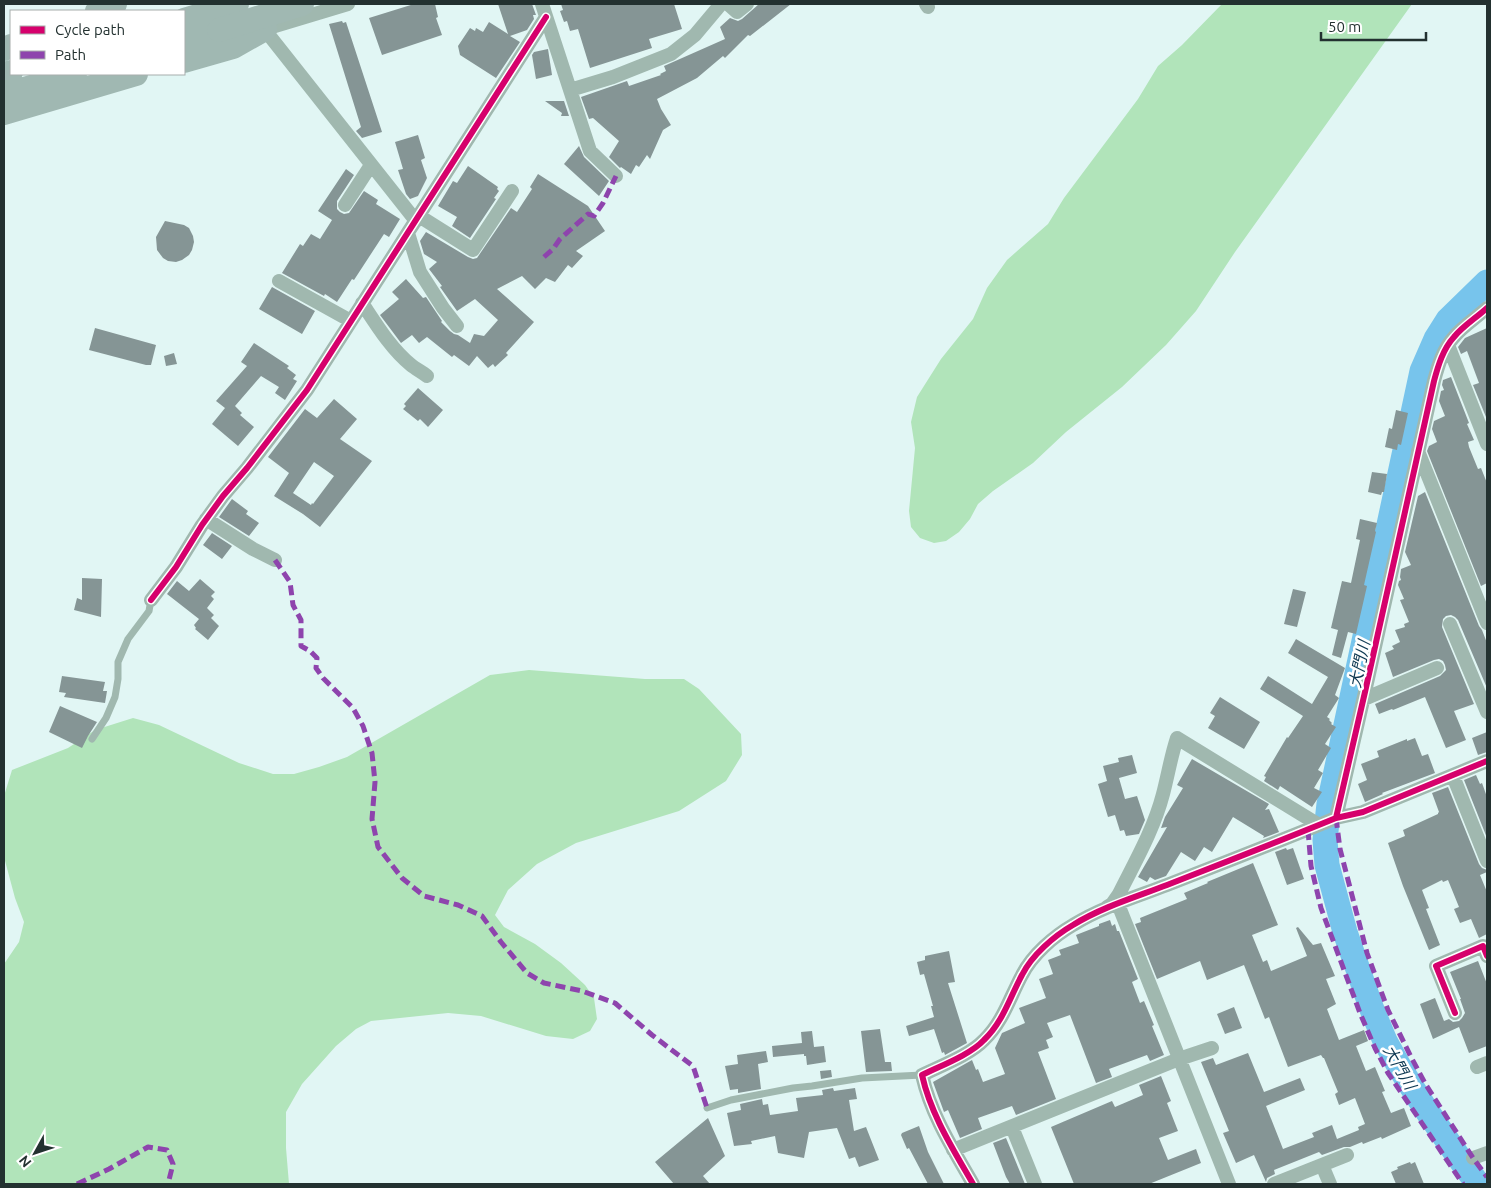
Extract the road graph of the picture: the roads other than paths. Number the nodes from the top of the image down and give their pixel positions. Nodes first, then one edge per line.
1 (115, 4) edge
2 (237, 4) edge
3 (243, 4) edge
4 (302, 4) edge
5 (348, 4) edge
6 (721, 4) edge
7 (728, 4) edge
8 (748, 4) edge
9 (100, 10) edge
10 (544, 10) edge
11 (185, 20) edge
12 (216, 20) junction
13 (265, 29) junction
14 (185, 39) edge
15 (185, 61) edge
16 (71, 75) edge
17 (133, 75) edge
18 (570, 90) junction
19 (4, 94) edge
20 (4, 113) edge
21 (371, 165) junction
22 (616, 176) dead end
23 (512, 191) dead end
24 (345, 205) dead end
25 (417, 219) junction
26 (408, 233) junction
27 (279, 281) dead end
28 (362, 303) junction
29 (1487, 308) edge
30 (351, 321) junction
31 (456, 326) dead end
32 (1448, 345) junction
33 (427, 376) dead end
34 (1487, 444) edge
35 (1418, 451) junction
36 (206, 519) junction
37 (275, 560) dead end
38 (151, 600) joint
39 (1487, 623) edge
40 (1450, 624) dead end
41 (1436, 668) dead end
42 (1364, 699) junction
43 (1487, 712) edge
44 (92, 739) dead end
45 (1487, 761) edge
46 (1453, 776) junction
47 (1336, 818) junction
48 (1319, 825) junction
49 (1487, 861) edge
50 (1118, 904) junction
51 (1103, 910) junction
52 (1487, 956) edge
53 (1455, 1013) dead end
54 (1212, 1048) dead end
55 (1179, 1059) junction
56 (922, 1075) junction
57 (707, 1108) dead end
58 (1012, 1127) junction
59 (953, 1150) junction
60 (1487, 1152) edge
61 (1347, 1155) dead end
62 (1473, 1158) dead end
63 (1322, 1165) junction
64 (974, 1184) edge
65 (1035, 1184) edge
66 (1229, 1184) edge
67 (1274, 1184) edge
68 (1330, 1184) edge

1 - 9 highway
2 - 12 highway
3 - 13 street
4 - 12 highway, bridge
5 - 13 street
6 - 18 street
7 - 8 street
10 - 18 street
10 - 25 street
11 - 12 highway
12 - 14 highway
13 - 15 highway
13 - 21 street
16 - 19 highway
17 - 20 highway
18 - 22 street
21 - 24 street
21 - 25 street
23 - 25 street
25 - 26 street
26 - 28 street
26 - 31 street
27 - 30 street
28 - 30 street
28 - 33 street
29 - 32 street
30 - 36 street
32 - 34 street
32 - 35 street
35 - 39 street
35 - 42 street
36 - 37 street
36 - 38 street
38 - 44 lane
40 - 43 street
41 - 42 street
42 - 47 street
45 - 46 street
46 - 47 street
46 - 49 street
47 - 48 street
48 - 50 street
48 - 51 street
50 - 51 street
50 - 55 street
51 - 56 street
52 - 53 street
54 - 55 street
55 - 58 street
55 - 66 street
56 - 57 lane
56 - 59 street
58 - 59 street
58 - 65 street
59 - 64 street
60 - 62 street
61 - 63 street
63 - 67 street
63 - 68 street

